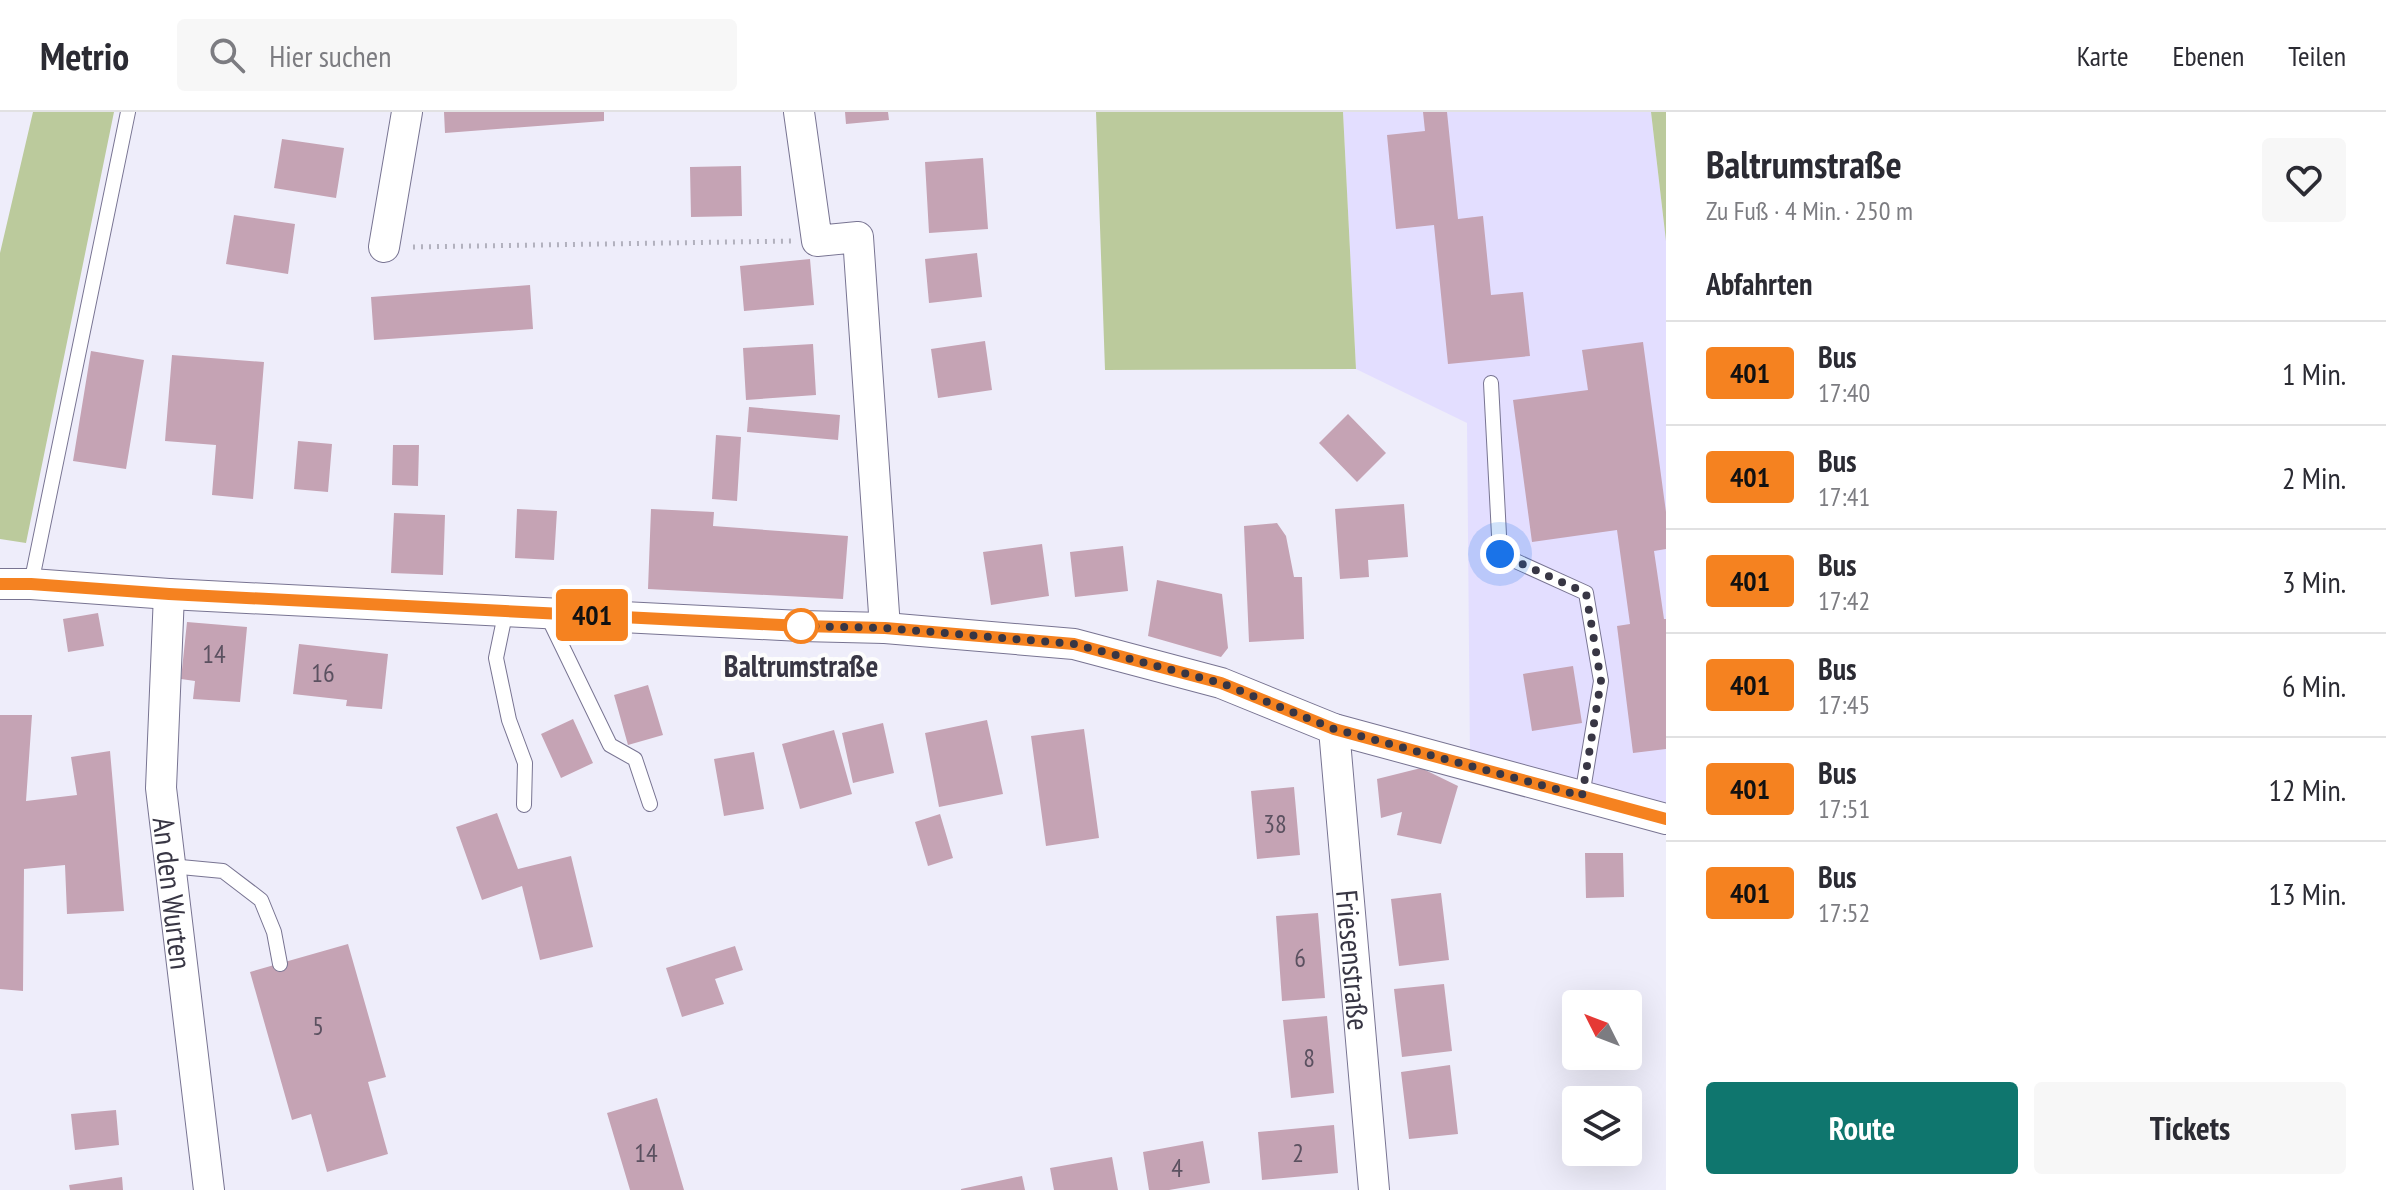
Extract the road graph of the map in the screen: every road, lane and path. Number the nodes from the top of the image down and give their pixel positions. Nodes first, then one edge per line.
1 (128, 112) edge
2 (407, 112) edge
3 (799, 112) edge
4 (817, 241) junction
5 (384, 247) joint
6 (1491, 383) dead end
7 (0, 584) edge
8 (31, 584) junction
9 (169, 594) junction
10 (506, 610) junction
11 (546, 612) junction
12 (885, 628) junction
13 (1334, 729) junction
14 (1582, 796) junction
15 (650, 804) dead end
16 (524, 805) dead end
17 (1666, 819) edge
18 (170, 866) junction
19 (280, 964) dead end
20 (209, 1190) edge
21 (1374, 1190) edge

1 - 8 lane
2 - 5 street
3 - 4 street
4 - 5 path
4 - 12 street
6 - 14 lane
7 - 8 street
8 - 9 street
9 - 10 street
9 - 18 street, An den Wurten
10 - 11 street
10 - 16 lane
11 - 12 street
11 - 15 lane
12 - 13 street
13 - 14 street
13 - 21 street, Friesenstraße
14 - 17 street
18 - 19 lane
18 - 20 street, An den Wurten

